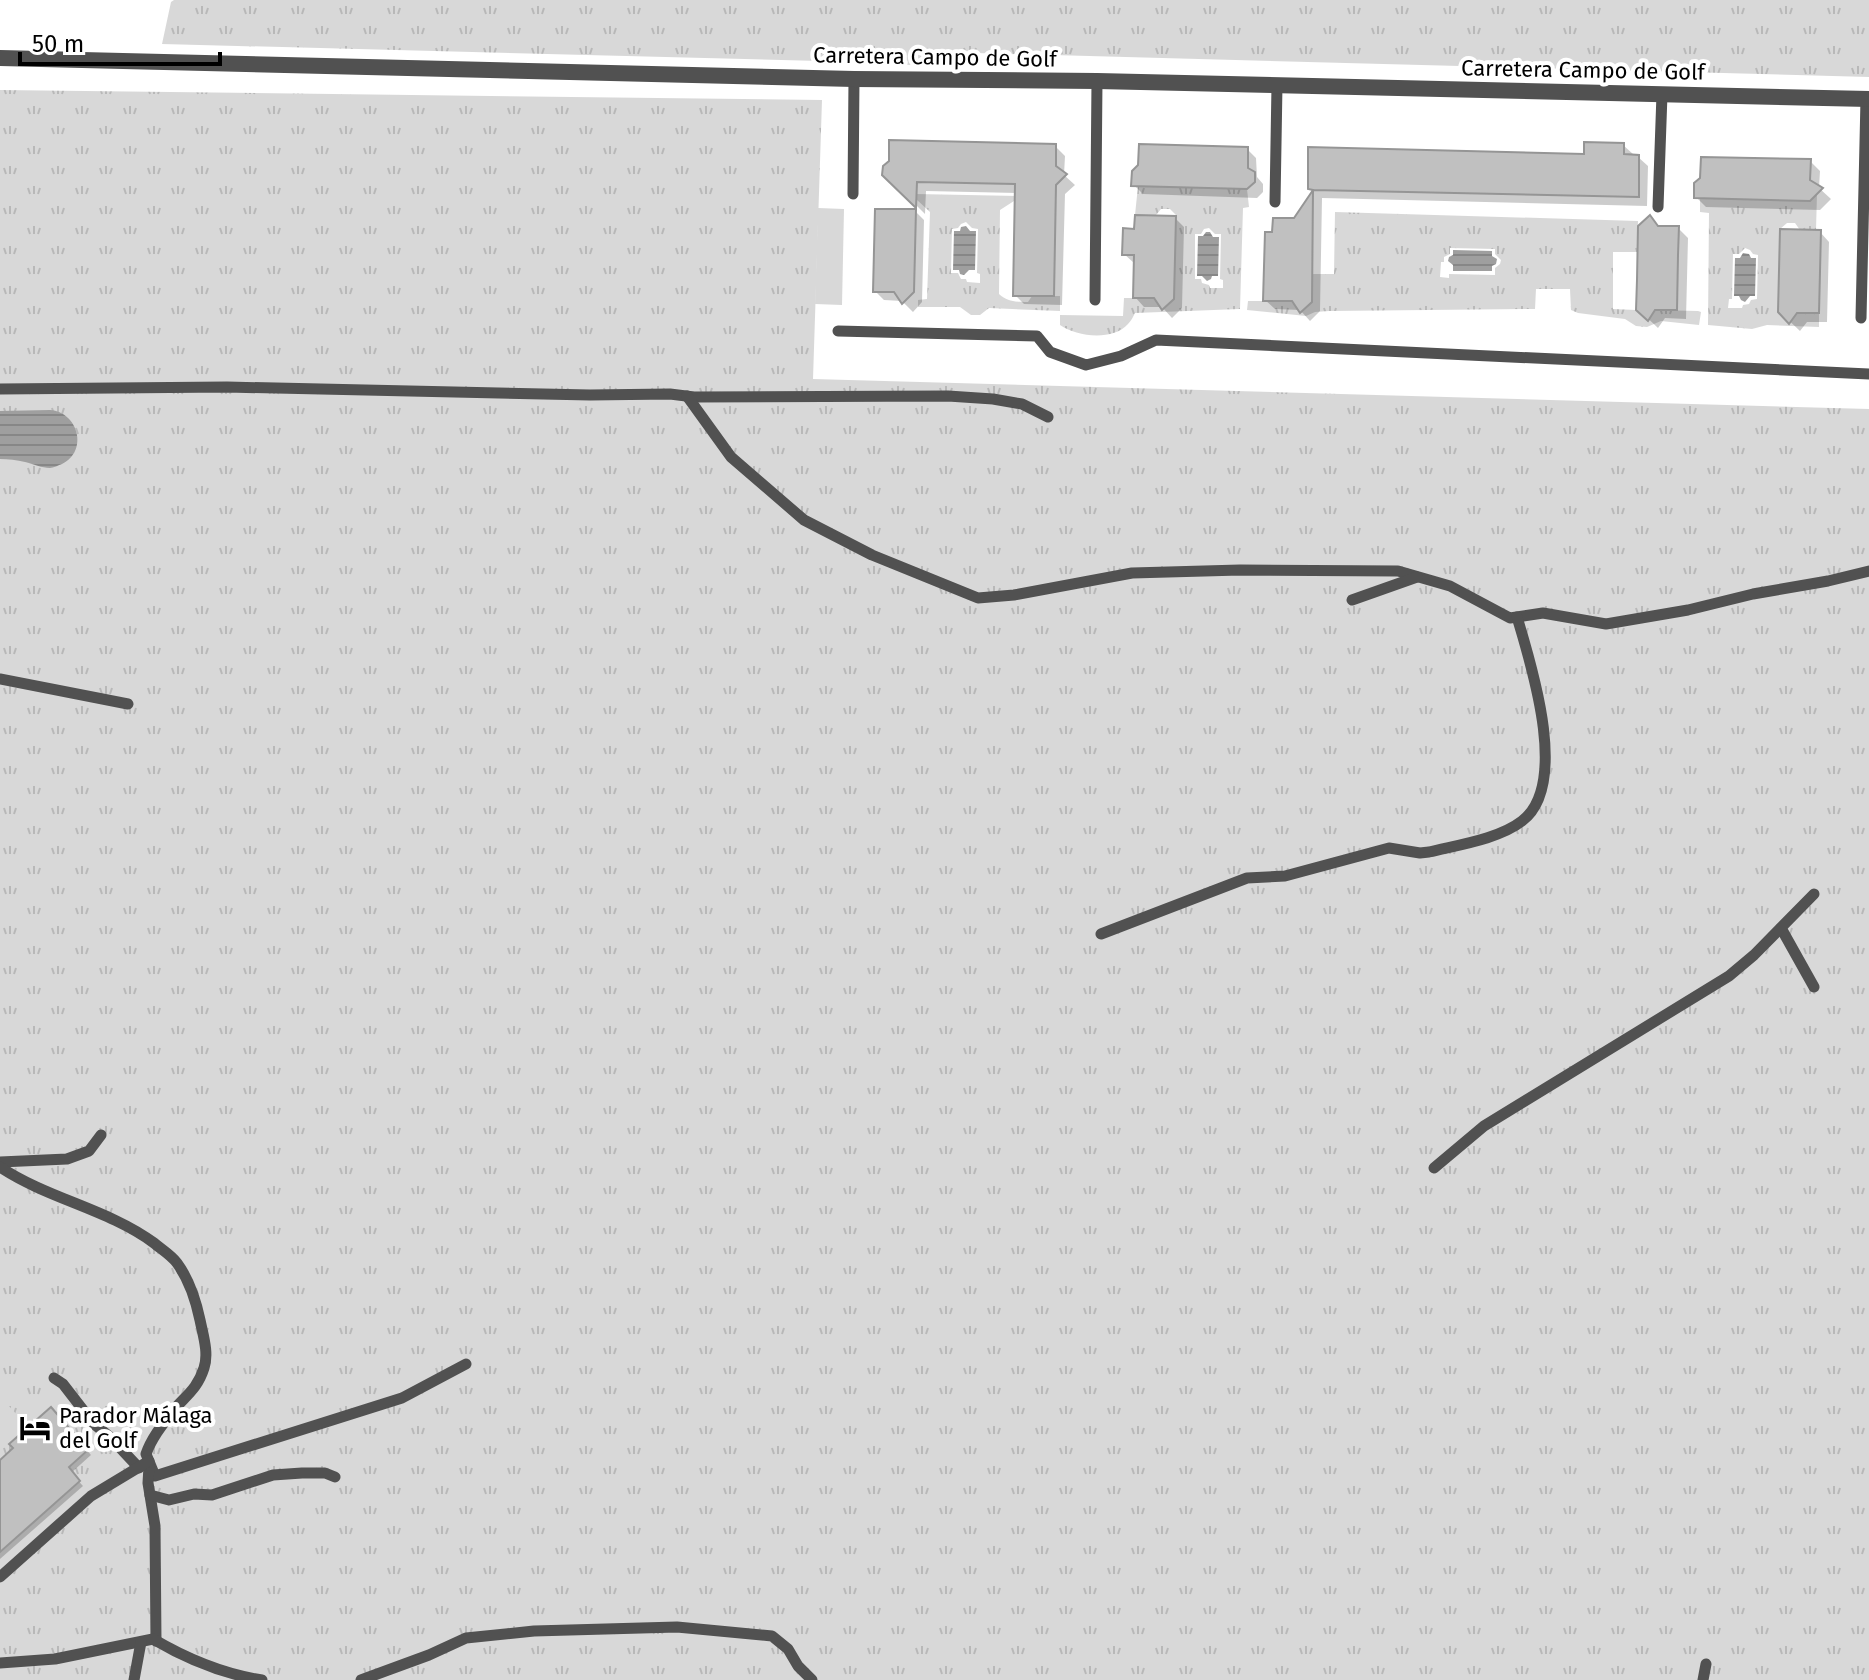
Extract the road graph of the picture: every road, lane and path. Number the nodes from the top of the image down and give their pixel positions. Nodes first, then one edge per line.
1 (0, 58) edge
2 (854, 79) junction
3 (1097, 81) junction
4 (1277, 85) junction
5 (1662, 94) junction
6 (1868, 99) edge
7 (853, 194) dead end
8 (1275, 202) dead end
9 (1658, 207) dead end
10 (1095, 300) dead end
11 (1861, 318) dead end
12 (838, 331) dead end
13 (1869, 374) edge
14 (0, 389) edge
15 (687, 396) junction
16 (1048, 417) dead end
17 (1869, 571) edge
18 (1418, 577) junction
19 (1352, 600) dead end
20 (1517, 617) junction
21 (0, 679) edge
22 (128, 704) dead end
23 (1814, 894) dead end
24 (1101, 934) dead end
25 (1780, 934) junction
26 (1814, 987) dead end
27 (101, 1135) dead end
28 (0, 1164) edge
29 (1434, 1168) dead end
30 (466, 1364) dead end
31 (54, 1378) dead end
32 (144, 1464) junction
33 (335, 1477) dead end
34 (150, 1495) junction
35 (0, 1577) edge
36 (156, 1641) junction
37 (141, 1642) junction
38 (0, 1663) edge
39 (1706, 1664) dead end
40 (366, 1679) edge
41 (134, 1680) edge
42 (262, 1680) edge
43 (812, 1680) edge
44 (1703, 1680) edge

1 - 2 street, Carretera Campo de Golf
2 - 3 street, Carretera Campo de Golf
2 - 7 lane
3 - 4 street, Carretera Campo de Golf
3 - 10 lane
4 - 5 street, Carretera Campo de Golf
4 - 8 lane
5 - 6 street, Carretera Campo de Golf
5 - 9 lane
6 - 11 lane
12 - 13 lane
14 - 15 lane
15 - 16 lane
15 - 18 lane
17 - 20 lane
18 - 19 lane
18 - 20 lane
20 - 24 lane
21 - 22 lane
23 - 25 lane
25 - 26 lane
25 - 29 lane
27 - 28 lane
28 - 32 lane
30 - 32 lane
31 - 32 lane
32 - 34 lane
32 - 35 lane
33 - 34 lane
34 - 36 lane
36 - 37 lane
36 - 42 lane
37 - 38 lane
37 - 41 lane
39 - 44 lane
40 - 43 lane

